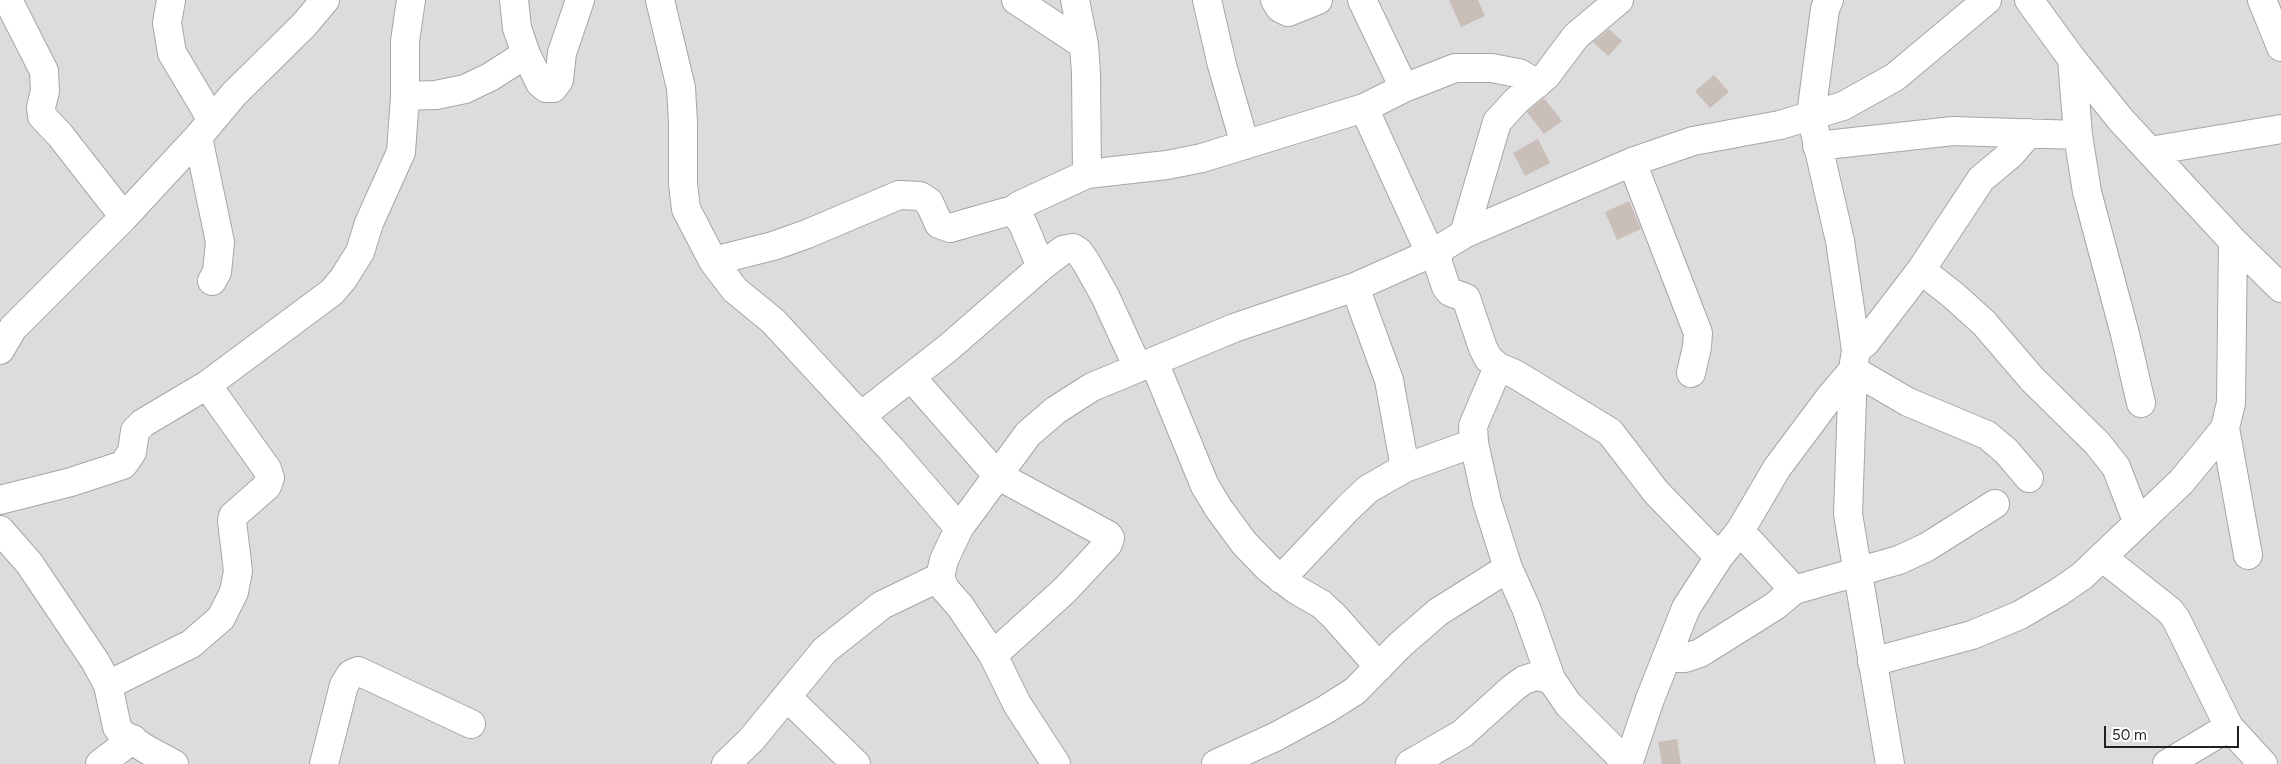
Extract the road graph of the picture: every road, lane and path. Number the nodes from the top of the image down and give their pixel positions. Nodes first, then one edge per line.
1 (8, 0) edge
2 (171, 0) edge
3 (325, 0) edge
4 (411, 0) edge
5 (514, 0) edge
6 (580, 0) edge
7 (660, 0) edge
8 (1016, 0) edge
9 (1207, 0) edge
10 (1275, 0) edge
11 (1318, 0) edge
12 (1362, 0) edge
13 (1828, 0) edge
14 (1987, 0) edge
15 (2029, 0) edge
16 (2262, 0) edge
17 (1083, 2) edge
18 (1604, 4) edge
19 (1084, 46) junction
20 (2281, 47) edge
21 (526, 54) junction
22 (2072, 59) junction
23 (1536, 84) junction
24 (1404, 88) junction
25 (405, 96) junction
26 (1364, 108) junction
27 (1811, 115) junction
28 (205, 129) junction
29 (2281, 129) edge
30 (2029, 133) junction
31 (2078, 135) junction
32 (1245, 145) junction
33 (1818, 146) junction
34 (2150, 151) junction
35 (1632, 162) junction
36 (1087, 174) junction
37 (1014, 210) junction
38 (124, 217) junction
39 (1464, 234) junction
40 (2233, 241) junction
41 (1434, 251) junction
42 (713, 261) junction
43 (1041, 266) junction
44 (1921, 270) junction
45 (212, 281) dead end
46 (1355, 287) junction
47 (2281, 288) edge
48 (0, 350) edge
49 (1854, 360) junction
50 (1146, 365) junction
51 (1498, 367) junction
52 (1691, 373) dead end
53 (912, 376) junction
54 (207, 385) junction
55 (2141, 403) dead end
56 (861, 416) junction
57 (2225, 428) junction
58 (1474, 443) junction
59 (1405, 468) junction
60 (997, 475) junction
61 (2030, 478) dead end
62 (0, 500) edge
63 (1995, 504) dead end
64 (2137, 521) junction
65 (958, 528) junction
66 (0, 530) edge
67 (1740, 531) junction
68 (2248, 555) dead end
69 (1719, 556) junction
70 (2102, 557) junction
71 (1508, 568) junction
72 (1859, 572) junction
73 (940, 577) junction
74 (1281, 579) junction
75 (1794, 590) junction
76 (993, 655) junction
77 (1666, 658) junction
78 (1872, 662) junction
79 (1379, 667) junction
80 (1551, 679) junction
81 (108, 685) junction
82 (787, 697) junction
83 (471, 724) dead end
84 (2229, 727) junction
85 (133, 739) junction
86 (2268, 759) edge
87 (100, 764) edge
88 (174, 764) edge
89 (324, 764) edge
90 (726, 764) edge
91 (856, 764) edge
92 (1055, 764) edge
93 (1209, 764) edge
94 (1216, 764) edge
95 (1410, 764) edge
96 (1628, 764) edge
97 (1890, 764) edge
98 (2167, 764) edge

1 - 38 street
2 - 28 street
3 - 28 street
4 - 25 street
5 - 21 street
6 - 21 street
7 - 42 street
8 - 19 street
9 - 32 street
10 - 11 street
12 - 24 street
13 - 27 street
14 - 27 street
15 - 22 street
16 - 20 street
17 - 19 street
18 - 23 street
19 - 36 street
21 - 25 street
22 - 31 street
22 - 34 street
23 - 24 street
23 - 39 street
24 - 26 street
25 - 54 street
26 - 32 street
26 - 41 street
27 - 33 street
27 - 35 street
28 - 38 street
28 - 45 street
29 - 34 street
30 - 31 street
30 - 33 street
30 - 44 street
31 - 55 street
32 - 36 street
33 - 49 street
34 - 40 street
35 - 39 street
35 - 52 street
36 - 37 street
37 - 42 street
37 - 43 street
38 - 48 street
39 - 41 street
40 - 47 street
40 - 57 street
41 - 46 street
41 - 51 street
42 - 56 street
43 - 50 street
43 - 53 street
44 - 49 street
44 - 64 street
46 - 50 street
46 - 59 street
49 - 61 street
49 - 67 street
49 - 72 street
50 - 60 street
50 - 74 street
51 - 58 street
51 - 69 street
53 - 56 street
53 - 60 street
54 - 62 street
54 - 81 street
56 - 65 street
57 - 64 street
57 - 68 street
58 - 59 street
58 - 71 street
59 - 74 street
60 - 65 street
60 - 76 street
63 - 72 street
64 - 70 street
65 - 73 street
66 - 81 street
67 - 69 street
67 - 75 street
69 - 77 street
70 - 78 street
70 - 84 street
71 - 79 street
71 - 80 street
72 - 75 street
72 - 78 street
73 - 76 street
73 - 82 street
74 - 79 street
75 - 77 street
76 - 92 street
77 - 96 street
78 - 97 street
79 - 94 street
80 - 95 street
80 - 96 street
81 - 85 street
82 - 90 street
82 - 91 street
83 - 89 street
84 - 86 street
84 - 98 street
85 - 87 street
85 - 88 street
93 - 94 street

